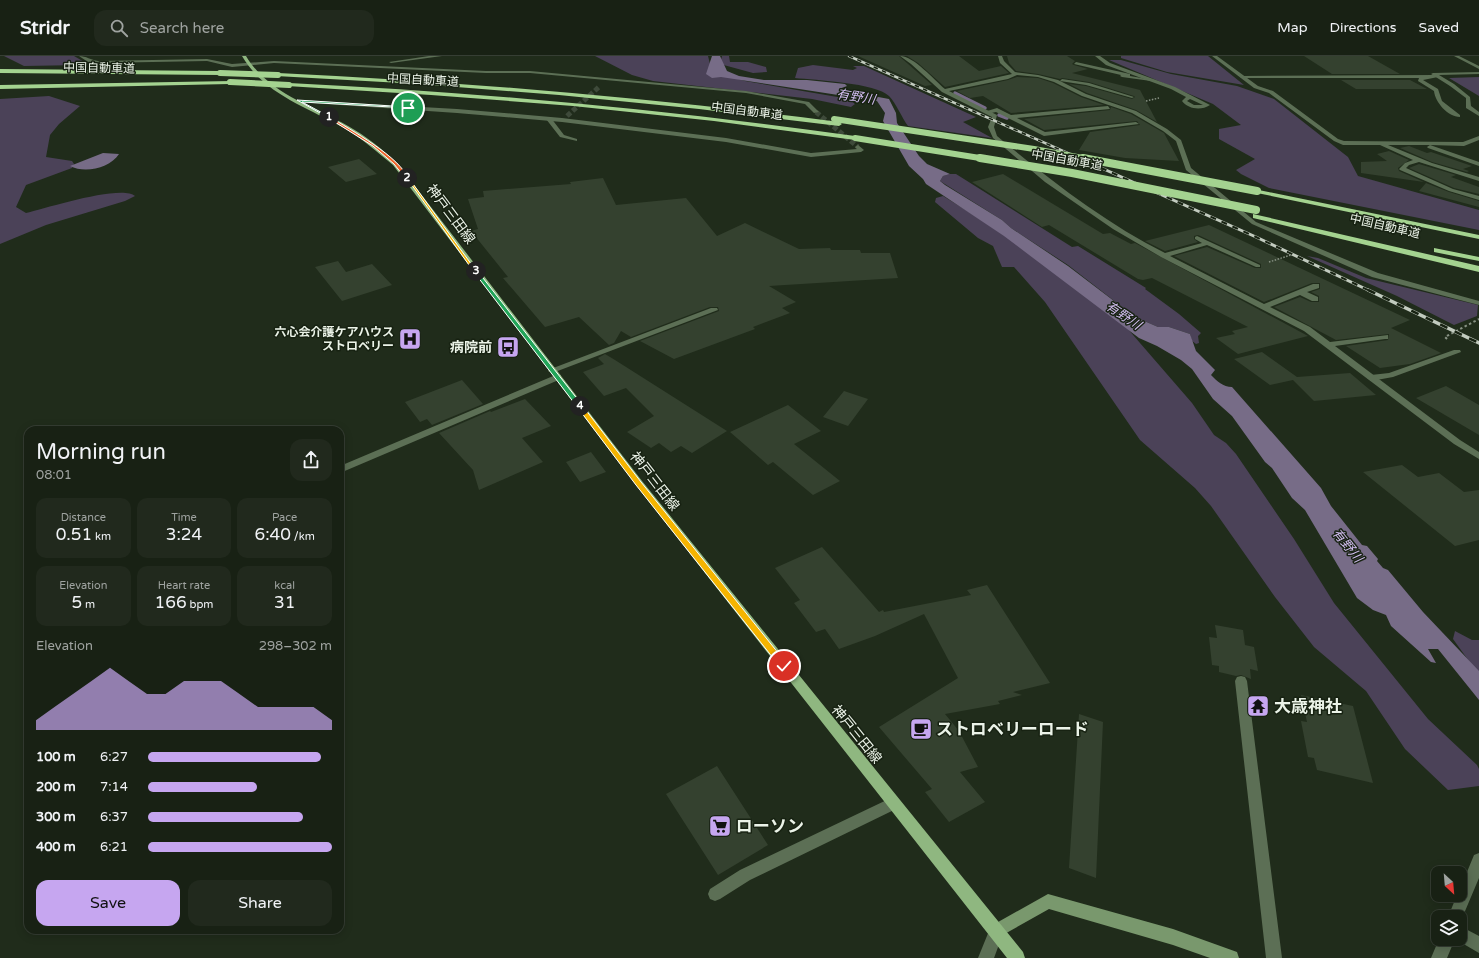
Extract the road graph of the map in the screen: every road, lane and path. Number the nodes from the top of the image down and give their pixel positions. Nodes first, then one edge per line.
1 (81, 56) edge
2 (244, 56) edge
3 (440, 56) edge
4 (902, 56) edge
5 (1000, 56) edge
6 (1097, 56) edge
7 (1214, 56) edge
8 (1456, 56) edge
9 (1076, 63) dead end
10 (367, 65) junction
11 (247, 66) junction
12 (1479, 68) edge
13 (0, 71) edge
14 (1014, 72) junction
15 (1479, 73) edge
16 (1110, 74) dead end
17 (1128, 76) junction
18 (1436, 76) junction
19 (1242, 77) junction
20 (1422, 77) junction
21 (36, 79) dead end
22 (608, 79) junction
23 (1050, 79) junction
24 (1151, 80) junction
25 (230, 82) junction
26 (600, 86) tunnel mouth
27 (0, 87) edge
28 (392, 90) junction
29 (944, 91) junction
30 (1132, 96) dead end
31 (1189, 96) joint
32 (298, 101) junction
33 (1117, 106) junction
34 (1108, 108) dead end
35 (816, 112) tunnel mouth
36 (987, 112) junction
37 (1479, 114) edge
38 (567, 116) tunnel mouth
39 (1458, 116) dead end
40 (1010, 117) junction
41 (549, 119) junction
42 (562, 120) junction
43 (1136, 124) dead end
44 (1479, 138) edge
45 (575, 140) dead end
46 (1379, 143) junction
47 (1422, 144) junction
48 (860, 145) junction
49 (1417, 161) junction
50 (1479, 164) edge
51 (1479, 179) edge
52 (1258, 194) junction
53 (1479, 198) edge
54 (1256, 213) junction
55 (1479, 237) edge
56 (1197, 238) dead end
57 (1208, 243) junction
58 (1479, 243) edge
59 (1310, 248) junction
60 (1163, 256) junction
61 (1479, 260) edge
62 (1258, 266) joint
63 (1479, 269) edge
64 (1316, 286) dead end
65 (1300, 292) junction
66 (1315, 299) dead end
67 (1479, 303) edge
68 (1264, 307) junction
69 (714, 310) dead end
70 (1479, 319) edge
71 (1386, 337) dead end
72 (1327, 345) junction
73 (1457, 352) joint
74 (555, 374) junction
75 (1371, 378) junction
76 (1479, 456) edge
77 (344, 468) edge
78 (1241, 681) dead end
79 (894, 803) junction
80 (1479, 860) edge
81 (715, 894) dead end
82 (1459, 910) edge
83 (996, 931) junction
84 (1467, 938) edge
85 (1479, 945) edge
86 (1444, 946) edge
87 (986, 958) edge
88 (1017, 958) edge
89 (1231, 958) edge
90 (1274, 958) edge
91 (1440, 958) edge

1 - 11 street
2 - 11 main road
3 - 10 street
4 - 29 street
5 - 14 street
6 - 24 street
7 - 19 street
8 - 12 street
9 - 17 street
10 - 11 street
10 - 22 street
11 - 32 main road, 神戸三田線
13 - 52 highway, 中国自動車道, bridge
14 - 23 street
14 - 29 street
15 - 18 street
16 - 17 street
17 - 24 street
18 - 20 street
18 - 37 street
19 - 20 street
19 - 46 street
20 - 39 street
21 - 25 highway, 中国自動車道
22 - 26 street
22 - 35 street
23 - 30 street
23 - 33 street
24 - 31 street
25 - 27 highway
25 - 28 highway, 中国自動車道, bridge
28 - 48 highway
28 - 54 highway, 中国自動車道, bridge
29 - 36 street
31 - 33 path
32 - 41 street
32 - 74 main road, 神戸三田線
33 - 59 street
34 - 40 street
36 - 40 street
36 - 60 street
38 - 42 street
40 - 43 street
41 - 42 street
41 - 45 street
42 - 48 street
44 - 47 street
46 - 47 street
46 - 49 street
47 - 50 street
48 - 54 highway
49 - 51 street
49 - 53 street
52 - 55 highway
52 - 58 highway, 中国自動車道
54 - 61 highway, 中国自動車道
54 - 63 highway
56 - 57 street
57 - 60 street
57 - 62 street
59 - 62 path
59 - 67 street
60 - 68 street
64 - 65 street
65 - 66 street
65 - 68 street
68 - 72 street
69 - 74 street
70 - 73 path
71 - 72 street
72 - 75 street
73 - 75 street
74 - 77 street
74 - 79 main road, 神戸三田線
75 - 76 street
78 - 90 street
79 - 81 street
79 - 83 main road, 神戸三田線
80 - 82 street
83 - 87 street
83 - 88 main road, 神戸三田線
83 - 89 street
84 - 85 street
86 - 91 street

